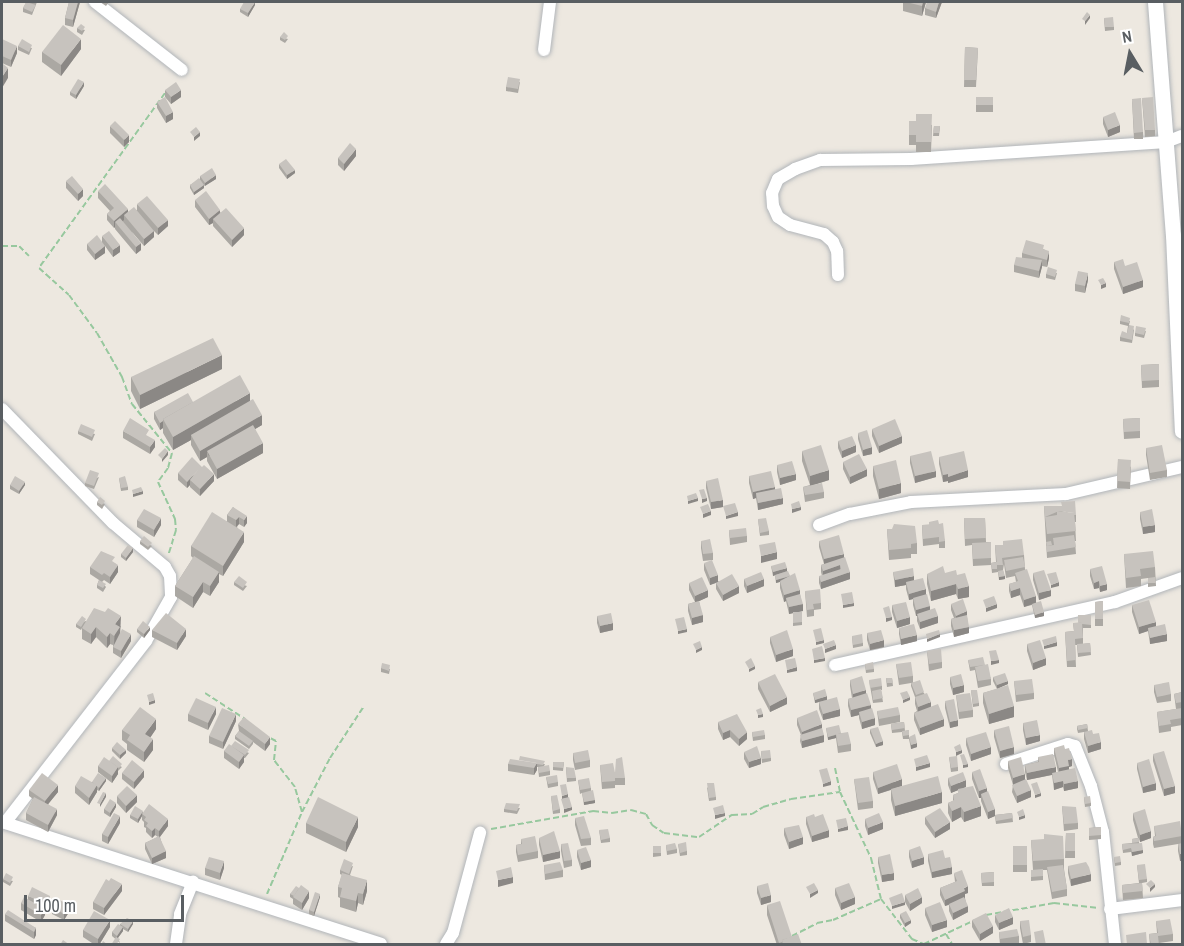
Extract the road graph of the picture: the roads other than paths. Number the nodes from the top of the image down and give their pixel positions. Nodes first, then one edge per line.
1 (95, 2) edge
2 (550, 2) edge
3 (1155, 2) edge
4 (544, 50) dead end
5 (182, 70) dead end
6 (1182, 136) edge
7 (1166, 142) junction
8 (838, 275) dead end
9 (2, 408) edge
10 (1182, 431) edge
11 (1182, 467) edge
12 (819, 525) dead end
13 (1182, 578) edge
14 (835, 665) dead end
15 (1006, 764) edge
16 (3, 823) edge
17 (480, 833) road end
18 (193, 882) junction
19 (1182, 900) edge
20 (1110, 909) junction
21 (176, 945) edge
22 (381, 945) edge
23 (446, 945) edge
24 (1115, 945) edge

1 - 5 street
2 - 4 street
3 - 7 street
6 - 7 street
7 - 8 street
7 - 10 street
9 - 16 street
11 - 12 street
13 - 14 street
15 - 20 street
16 - 18 street
17 - 23 street
18 - 21 street
18 - 22 street
19 - 20 street
20 - 24 street

